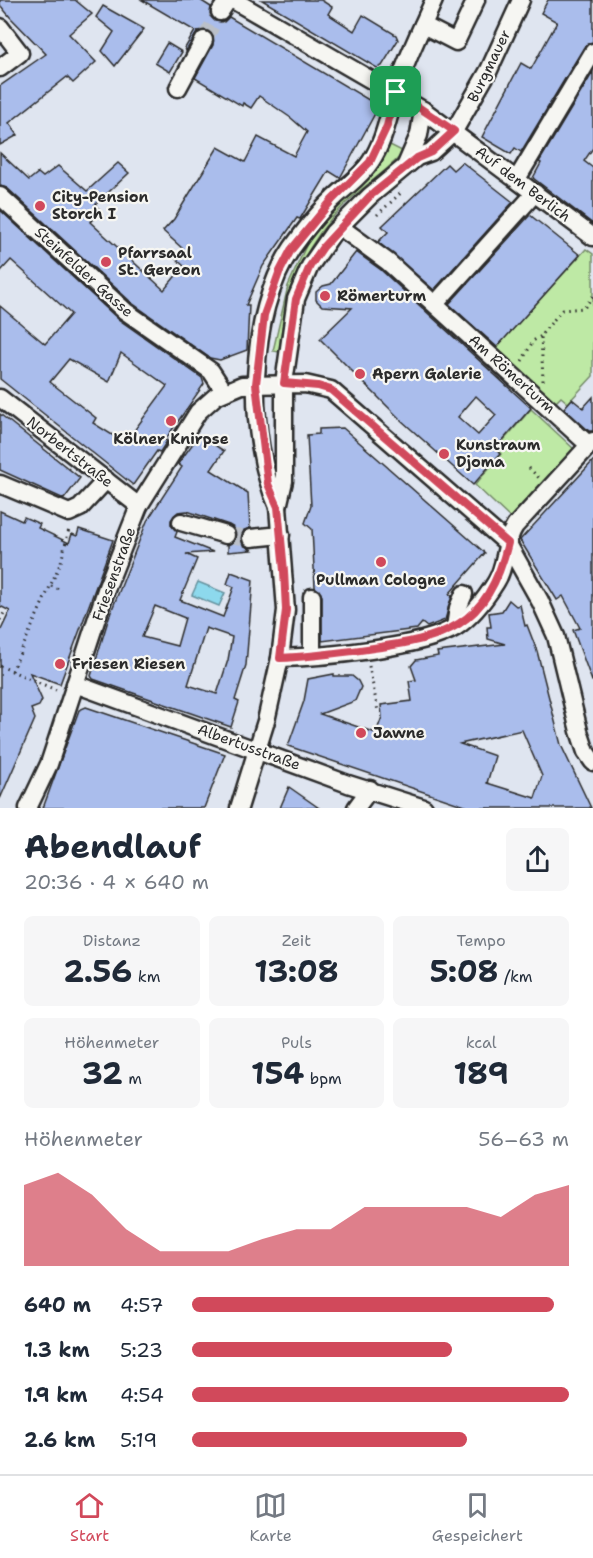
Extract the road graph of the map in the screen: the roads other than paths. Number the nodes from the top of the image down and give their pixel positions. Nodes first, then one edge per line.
1 (233, 0) edge
2 (434, 0) edge
3 (476, 0) edge
4 (521, 0) edge
5 (423, 25) junction
6 (0, 27) edge
7 (204, 40) tunnel mouth
8 (593, 52) edge
9 (0, 68) edge
10 (178, 88) dead end
11 (396, 92) junction
12 (423, 110) junction
13 (454, 131) junction
14 (406, 166) junction
15 (517, 179) junction
16 (535, 192) junction
17 (0, 196) edge
18 (340, 227) junction
19 (593, 237) edge
20 (435, 304) junction
21 (284, 383) junction
22 (256, 384) junction
23 (224, 391) junction
24 (0, 398) edge
25 (591, 443) edge
26 (106, 480) junction
27 (0, 484) edge
28 (139, 506) junction
29 (278, 507) junction
30 (181, 522) dead end
31 (226, 535) tunnel mouth
32 (281, 535) junction
33 (251, 538) tunnel mouth
34 (508, 543) junction
35 (464, 594) dead end
36 (312, 597) dead end
37 (455, 627) junction
38 (312, 656) junction
39 (280, 658) junction
40 (73, 690) junction
41 (258, 750) junction
42 (593, 762) edge
43 (382, 798) edge
44 (28, 808) edge
45 (239, 808) edge
46 (356, 808) edge
47 (424, 808) edge

1 - 11 street, Auf dem Berlich
2 - 5 street
3 - 5 street
4 - 13 street, Burgmauer
5 - 11 street
6 - 9 street
7 - 10 street
8 - 15 street
11 - 12 street, Auf dem Berlich
11 - 22 street
12 - 13 street, Auf dem Berlich
12 - 14 street
13 - 14 street, Burgmauer
13 - 15 street, Auf dem Berlich
14 - 18 street
15 - 16 street, Auf dem Berlich
16 - 19 street, Auf dem Berlich
16 - 20 street
17 - 23 street, Steinfelder Gasse
18 - 20 street, Am Römerturm
18 - 21 street
20 - 25 street, Am Römerturm
21 - 22 street, Friesenstraße
21 - 29 street
21 - 34 street, Friesenstraße
22 - 23 street, Friesenstraße
22 - 29 street
23 - 28 street, Friesenstraße
24 - 26 street, Norbertstraße
25 - 34 street
26 - 27 street
26 - 28 street, Norbertstraße
28 - 40 street, Friesenstraße
29 - 32 street
30 - 31 street
32 - 33 street
32 - 39 street
34 - 37 street
34 - 42 street
35 - 37 street
36 - 38 street
37 - 38 street
38 - 39 street
39 - 41 street
40 - 41 street, Albertusstraße
40 - 44 street, Friesenstraße
41 - 43 street, Albertusstraße
41 - 45 street
43 - 46 street
43 - 47 street, Albertusstraße

